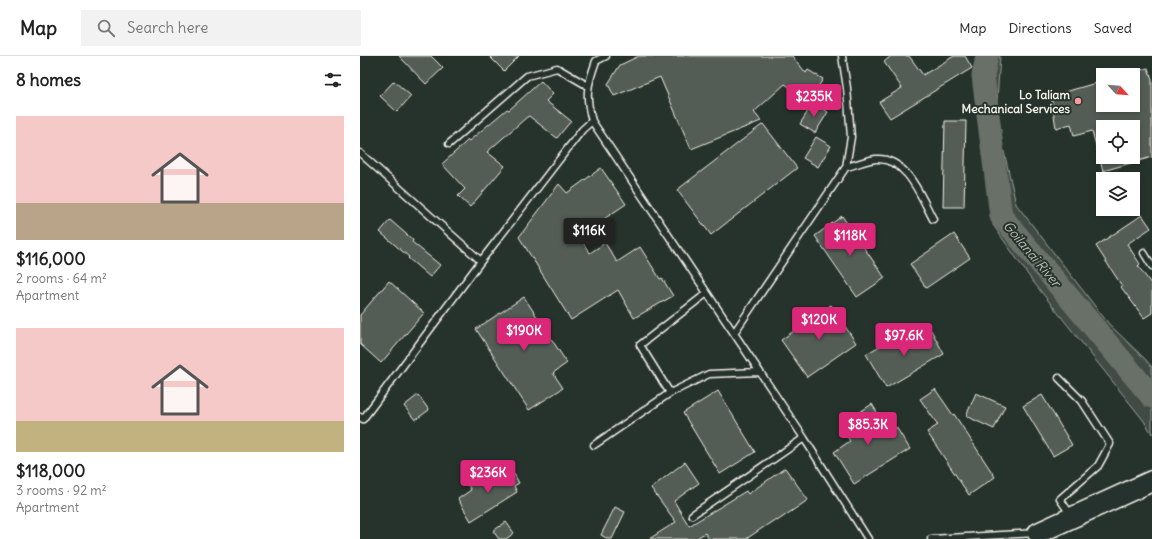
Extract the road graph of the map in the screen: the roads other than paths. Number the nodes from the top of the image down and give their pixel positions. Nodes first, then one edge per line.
1 (606, 56) edge
2 (842, 56) edge
3 (588, 86) junction
4 (592, 121) junction
5 (448, 144) dead end
6 (360, 153) edge
7 (846, 167) junction
8 (934, 219) dead end
9 (1144, 254) dead end
10 (481, 261) junction
11 (1152, 266) edge
12 (707, 293) junction
13 (734, 333) junction
14 (759, 372) junction
15 (1059, 378) dead end
16 (670, 393) junction
17 (360, 417) edge
18 (804, 438) junction
19 (594, 445) dead end
20 (1152, 481) edge
21 (692, 515) dead end
22 (1072, 517) junction
23 (1038, 533) joint
24 (868, 539) edge
25 (931, 539) edge

1 - 3 lane
2 - 7 lane
3 - 4 lane
3 - 5 lane
4 - 10 lane
4 - 12 lane
6 - 10 lane
7 - 8 lane
7 - 13 lane
9 - 11 lane
10 - 17 lane
12 - 13 lane
12 - 16 lane
13 - 14 lane
14 - 16 lane
14 - 18 lane
15 - 22 lane
16 - 19 lane
18 - 21 lane
18 - 24 lane
20 - 22 main road
22 - 23 main road
23 - 25 lane

